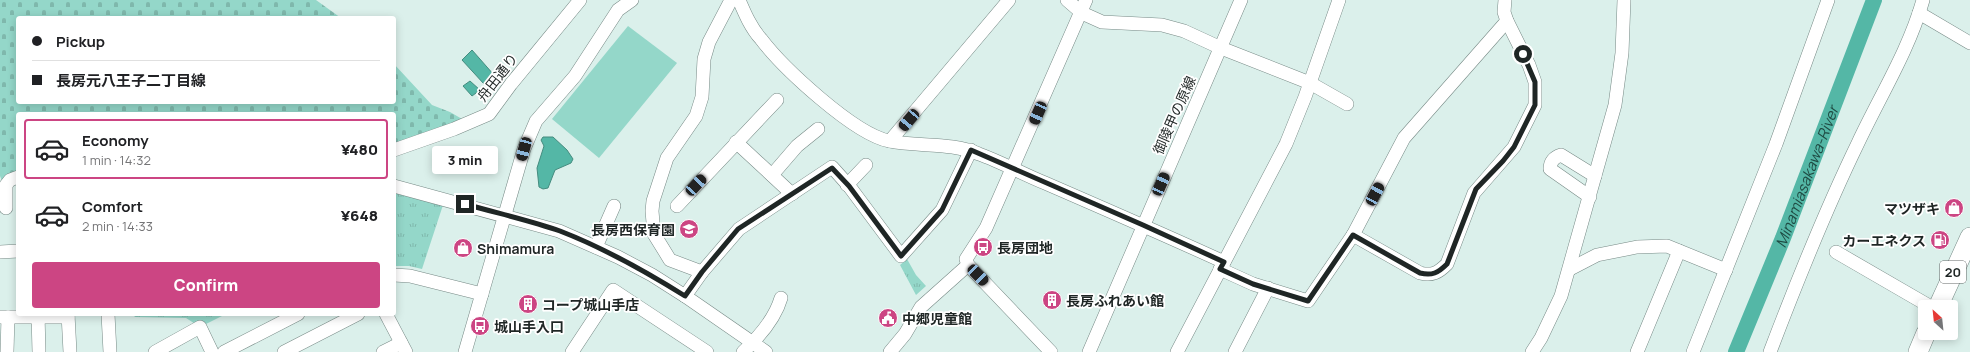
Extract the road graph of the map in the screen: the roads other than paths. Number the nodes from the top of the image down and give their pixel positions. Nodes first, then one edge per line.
1 (580, 0) edge
2 (632, 0) edge
3 (731, 0) edge
4 (739, 0) edge
5 (1010, 0) edge
6 (1067, 0) edge
7 (1086, 0) edge
8 (1242, 0) edge
9 (1339, 0) edge
10 (1505, 0) edge
11 (1624, 0) edge
12 (1828, 0) edge
13 (1923, 0) edge
14 (1082, 13) junction
15 (1919, 13) junction
16 (1507, 21) junction
17 (1970, 43) edge
18 (1221, 48) junction
19 (1310, 83) junction
20 (777, 100) dead end
21 (1347, 104) dead end
22 (818, 129) dead end
23 (890, 141) junction
24 (736, 142) junction
25 (396, 149) edge
26 (971, 150) junction
27 (866, 165) dead end
28 (1013, 169) junction
29 (772, 175) junction
30 (1595, 176) junction
31 (16, 178) edge
32 (3, 182) edge
33 (847, 185) junction
34 (396, 187) edge
35 (792, 194) junction
36 (1590, 197) junction
37 (677, 206) dead end
38 (8, 208) edge
39 (608, 209) dead end
40 (506, 216) junction
41 (1143, 225) junction
42 (1353, 235) junction
43 (1970, 237) edge
44 (596, 248) junction
45 (1679, 251) junction
46 (0, 252) edge
47 (16, 252) edge
48 (1836, 252) dead end
49 (968, 265) junction
50 (1222, 266) junction
51 (1570, 269) junction
52 (1726, 270) junction
53 (702, 272) junction
54 (396, 275) edge
55 (1268, 288) junction
56 (482, 294) junction
57 (685, 296) junction
58 (781, 298) dead end
59 (1919, 300) edge
60 (1941, 300) edge
61 (38, 316) edge
62 (68, 316) edge
63 (108, 316) edge
64 (294, 316) edge
65 (354, 316) edge
66 (387, 316) edge
67 (4, 317) edge
68 (1923, 340) edge
69 (403, 347) edge
70 (748, 347) edge
71 (700, 351) edge
72 (7, 352) edge
73 (39, 352) edge
74 (70, 352) edge
75 (110, 352) edge
76 (155, 352) edge
77 (212, 352) edge
78 (224, 352) edge
79 (284, 352) edge
80 (383, 352) edge
81 (465, 352) edge
82 (572, 352) edge
83 (766, 352) edge
84 (890, 352) edge
85 (1052, 352) edge
86 (1089, 352) edge
87 (1178, 352) edge
88 (1235, 352) edge
89 (1532, 352) edge
90 (1637, 352) edge
91 (1693, 352) edge
92 (1770, 352) edge
93 (1918, 352) edge

1 - 25 street, 舟田通り
2 - 40 street
3 - 53 street
4 - 23 street
5 - 23 street
6 - 14 street
7 - 14 street
8 - 18 street, 御陵甲の原線
9 - 19 street
10 - 16 street
11 - 30 street
12 - 52 street
13 - 15 street
14 - 18 street
14 - 28 street
15 - 17 street
15 - 92 street
16 - 42 street
16 - 42 street
18 - 19 street
18 - 41 street, 御陵甲の原線
19 - 21 street
19 - 50 street
20 - 24 street
22 - 29 street
23 - 26 street
24 - 29 street
24 - 37 street
26 - 28 street
26 - 33 street
27 - 33 street
28 - 41 street
28 - 49 street
29 - 35 street
30 - 36 street
30 - 36 street
31 - 32 street
32 - 38 street
33 - 35 street
34 - 40 street
35 - 53 street
36 - 51 street
39 - 44 street
40 - 44 street
40 - 56 street
41 - 50 street
41 - 86 street, 御陵甲の原線
42 - 55 street
43 - 60 highway, 20
44 - 57 street
45 - 51 street
45 - 52 street
45 - 90 street
46 - 47 street
48 - 59 street
49 - 84 street
49 - 85 street
50 - 55 street
50 - 87 street
51 - 89 street
52 - 91 street
53 - 57 street
54 - 56 street
55 - 88 street
56 - 81 street
57 - 70 street
58 - 70 street
61 - 62 street
61 - 67 street
61 - 73 street
62 - 74 street
63 - 75 street
64 - 78 street
65 - 79 street
66 - 69 street
67 - 72 street
68 - 93 highway
69 - 80 street
70 - 83 street
71 - 82 street
76 - 77 street

